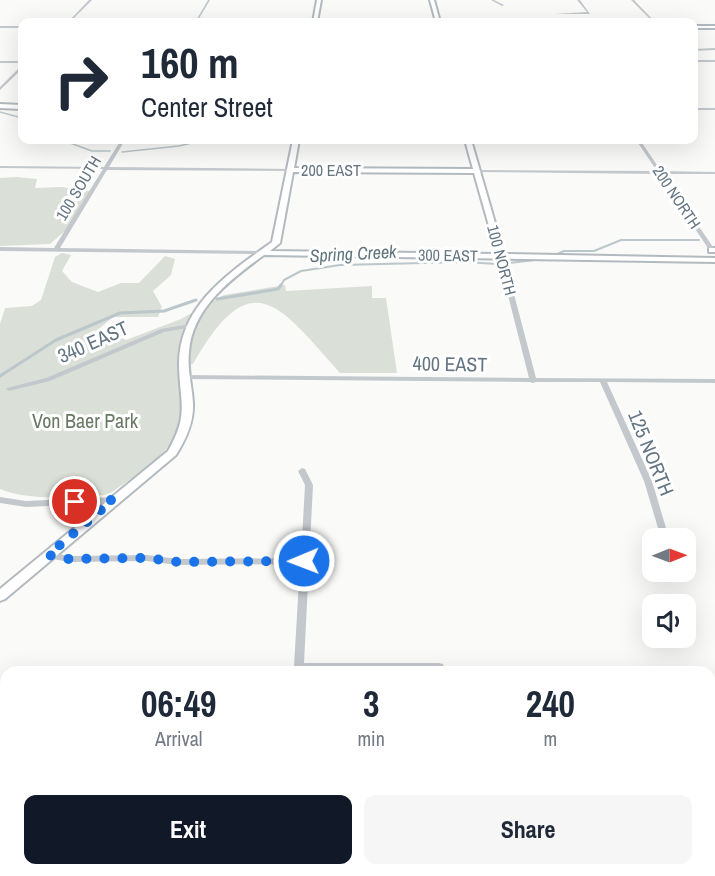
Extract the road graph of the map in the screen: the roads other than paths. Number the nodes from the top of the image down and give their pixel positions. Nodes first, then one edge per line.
1 (91, 0) edge
2 (209, 0) edge
3 (319, 0) edge
4 (432, 0) edge
5 (492, 0) edge
6 (578, 0) edge
7 (632, 0) edge
8 (503, 5) dead end
9 (73, 18) edge
10 (198, 18) edge
11 (316, 18) edge
12 (437, 18) edge
13 (558, 18) edge
14 (650, 18) edge
15 (0, 27) edge
16 (18, 27) edge
17 (698, 27) edge
18 (715, 27) edge
19 (698, 50) edge
20 (715, 50) edge
21 (0, 62) edge
22 (698, 62) edge
23 (715, 62) edge
24 (18, 64) edge
25 (18, 69) edge
26 (0, 89) edge
27 (0, 106) edge
28 (18, 106) edge
29 (698, 109) edge
30 (715, 109) edge
31 (121, 144) edge
32 (295, 144) edge
33 (469, 144) edge
34 (641, 144) edge
35 (0, 167) edge
36 (106, 168) junction
37 (290, 170) junction
38 (478, 171) junction
39 (661, 173) junction
40 (715, 173) edge
41 (276, 243) junction
42 (0, 249) edge
43 (56, 250) junction
44 (714, 251) edge
45 (262, 253) junction
46 (288, 253) junction
47 (501, 256) junction
48 (715, 260) edge
49 (191, 326) junction
50 (184, 377) junction
51 (533, 381) junction
52 (603, 381) junction
53 (715, 381) edge
54 (9, 389) dead end
55 (302, 471) dead end
56 (0, 500) edge
57 (113, 500) junction
58 (662, 528) edge
59 (48, 555) junction
60 (304, 561) junction
61 (0, 596) edge
62 (297, 666) edge

1 - 9 street
2 - 10 street
3 - 11 street
4 - 12 street
5 - 8 street
6 - 13 street
7 - 14 street
15 - 16 street
17 - 18 street
19 - 20 street
21 - 24 street
22 - 23 street
25 - 26 street
27 - 28 street
29 - 30 street
31 - 36 street, 100 SOUTH
32 - 37 street
33 - 38 street, 100 NORTH
34 - 39 street, 200 NORTH
35 - 36 street, 200 EAST
36 - 37 street, 200 EAST
36 - 43 street, 100 SOUTH
37 - 38 street, 200 EAST
37 - 41 street
38 - 39 street, 200 EAST
38 - 47 street, 100 NORTH
39 - 40 street, 200 EAST
39 - 44 street, 200 NORTH
41 - 45 street
41 - 46 street
42 - 43 street, 300 EAST
43 - 45 street, 300 EAST
45 - 46 street, 300 EAST
45 - 49 street
46 - 47 street, 300 EAST
47 - 48 street, 300 EAST
47 - 51 street, 100 NORTH
49 - 50 street
49 - 54 street, 340 EAST
50 - 51 street, 400 EAST
50 - 57 street
51 - 52 street, 400 EAST
52 - 53 street, 400 EAST
52 - 58 street, 125 NORTH
55 - 60 street
56 - 57 street
57 - 59 street
59 - 60 street
59 - 61 street
60 - 62 street

